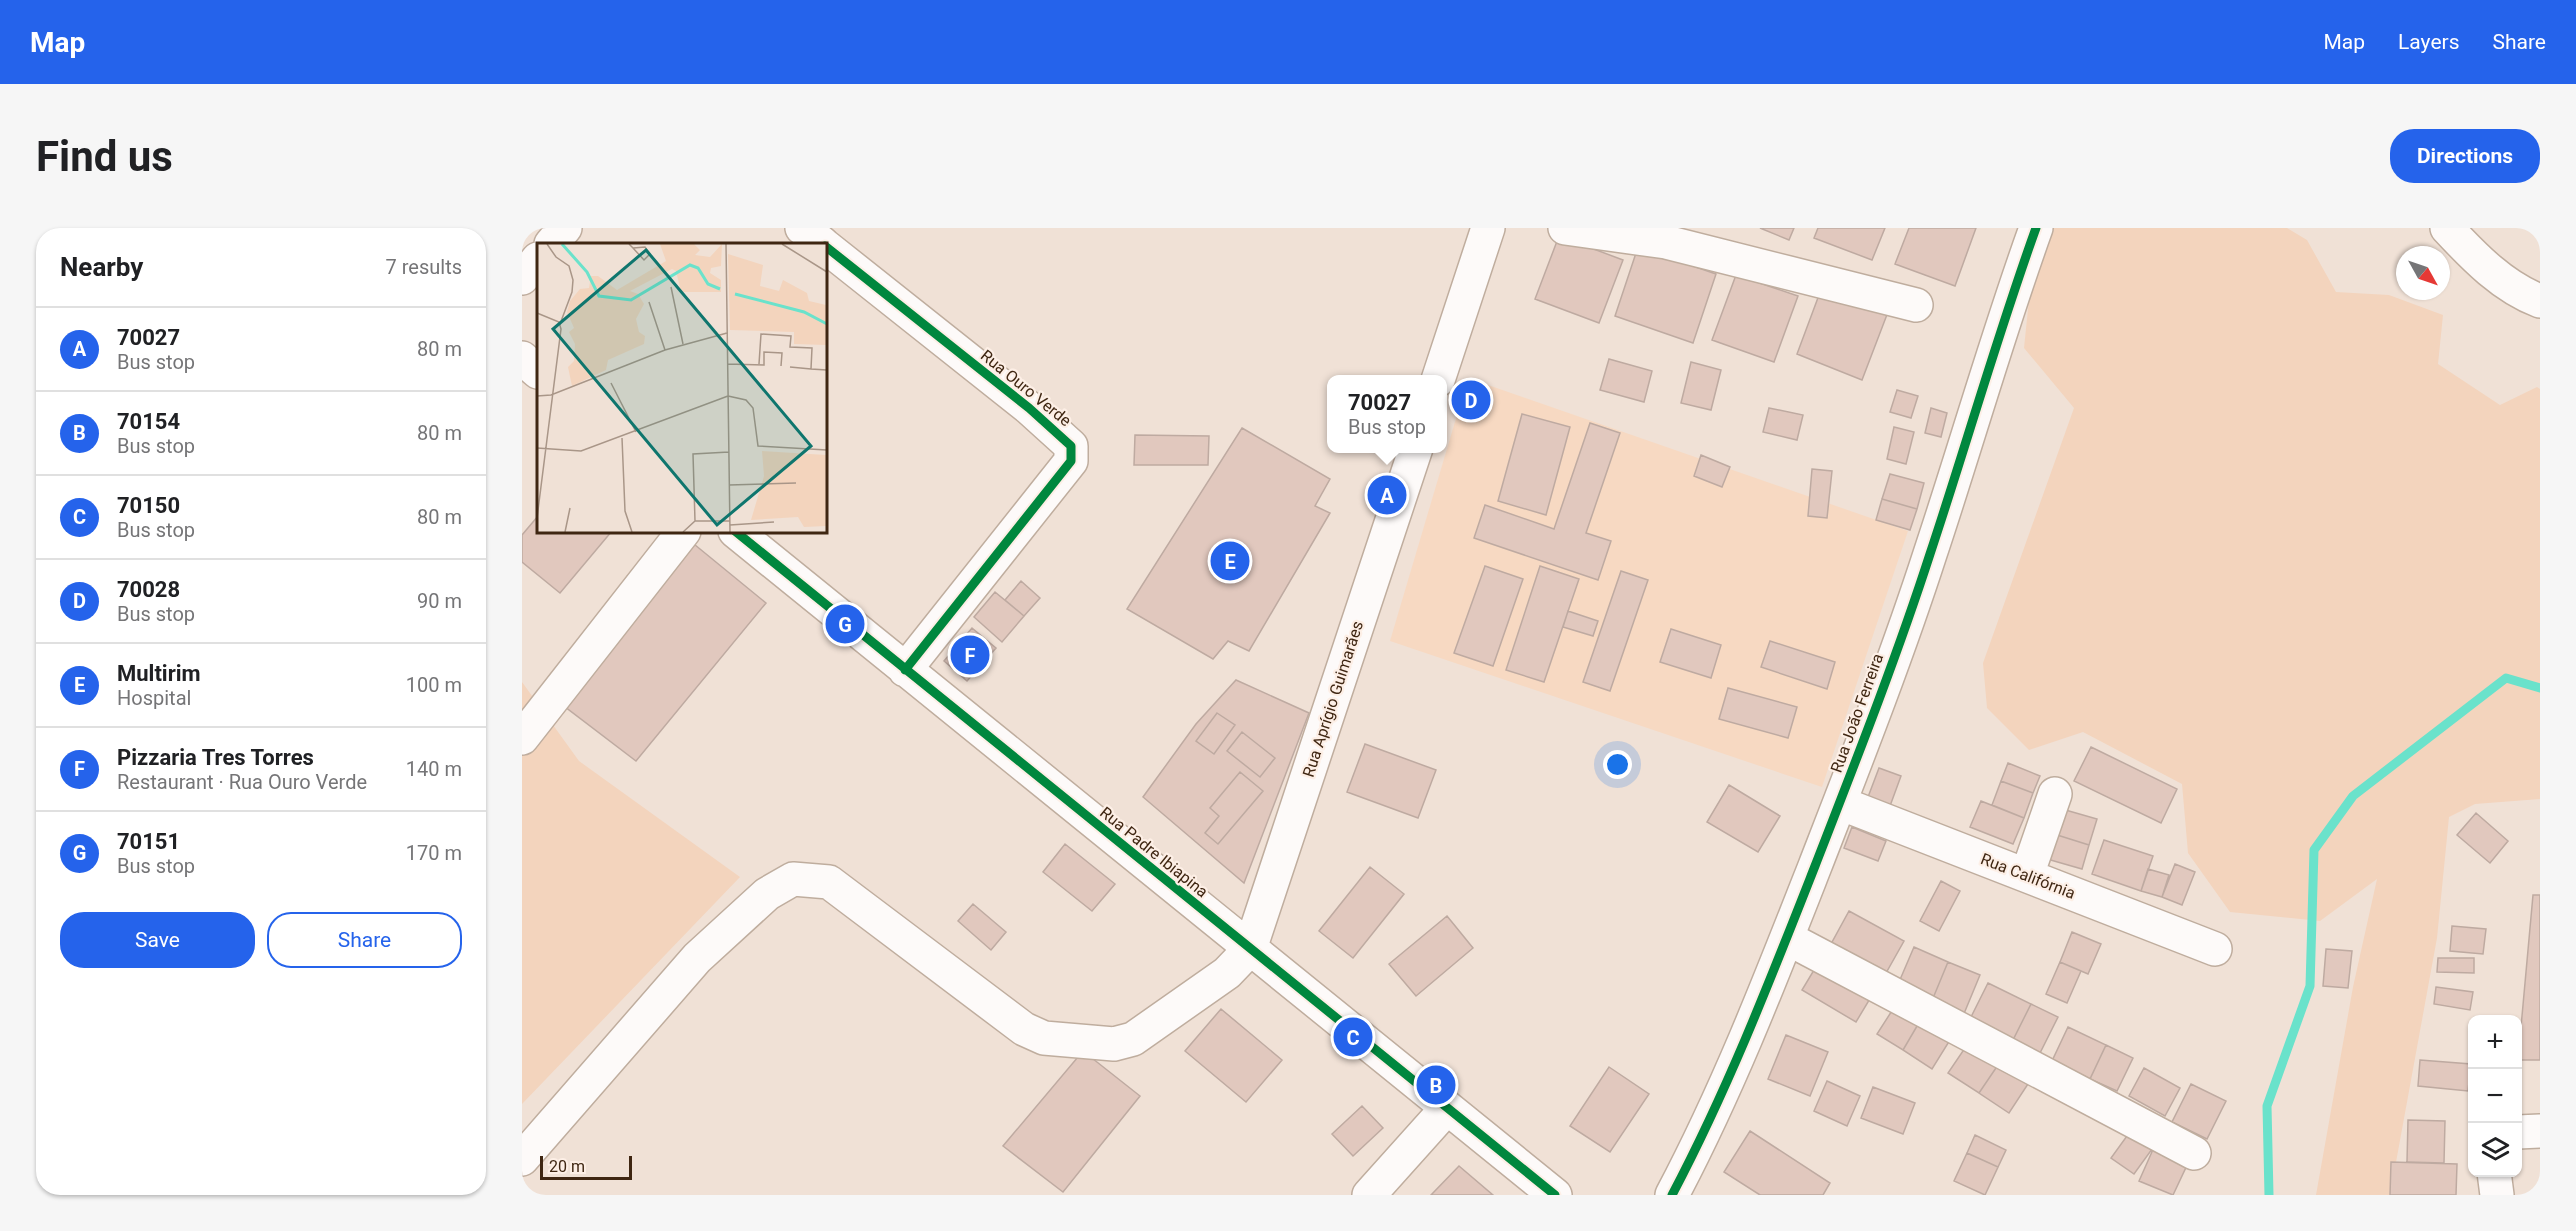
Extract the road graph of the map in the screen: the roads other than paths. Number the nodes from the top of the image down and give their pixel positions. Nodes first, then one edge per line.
1 (565, 228) edge
2 (802, 228) edge
3 (1488, 228) edge
4 (1565, 228) edge
5 (2036, 228) edge
6 (2447, 228) edge
7 (552, 243) edge
8 (821, 243) edge
9 (826, 247) edge
10 (537, 260) edge
11 (522, 278) edge
12 (2538, 304) edge
13 (1916, 305) dead end
14 (522, 358) edge
15 (537, 371) edge
16 (1440, 375) edge
17 (1414, 453) edge
18 (683, 532) edge
19 (736, 532) edge
20 (905, 670) junction
21 (522, 738) edge
22 (2055, 794) dead end
23 (1840, 803) junction
24 (2027, 875) junction
25 (1787, 938) junction
26 (1250, 949) junction
27 (2215, 949) dead end
28 (1447, 1108) junction
29 (2540, 1131) edge
30 (2522, 1132) edge
31 (2193, 1154) dead end
32 (522, 1159) edge
33 (2495, 1177) edge
34 (1370, 1195) edge
35 (1555, 1195) edge
36 (1672, 1195) edge
37 (2497, 1195) edge

1 - 7 street
2 - 8 street, Rua Ouro Verde
3 - 16 street
4 - 13 street
5 - 23 street, Rua João Ferreira
6 - 12 street
9 - 20 street, Rua Ouro Verde
10 - 11 street
14 - 15 street
17 - 26 street, Rua Aprígio Guimarães
18 - 21 street
19 - 20 street, Rua Padre Ibiapina
20 - 26 street, Rua Padre Ibiapina
22 - 24 street
23 - 24 street, Rua Califórnia
23 - 25 street, Rua João Ferreira
24 - 27 street, Rua Califórnia
25 - 31 street
25 - 36 street, Rua João Ferreira
26 - 28 street, Rua Padre Ibiapina
26 - 32 street
28 - 34 street
28 - 35 street, Rua Padre Ibiapina
29 - 30 street
33 - 37 street

